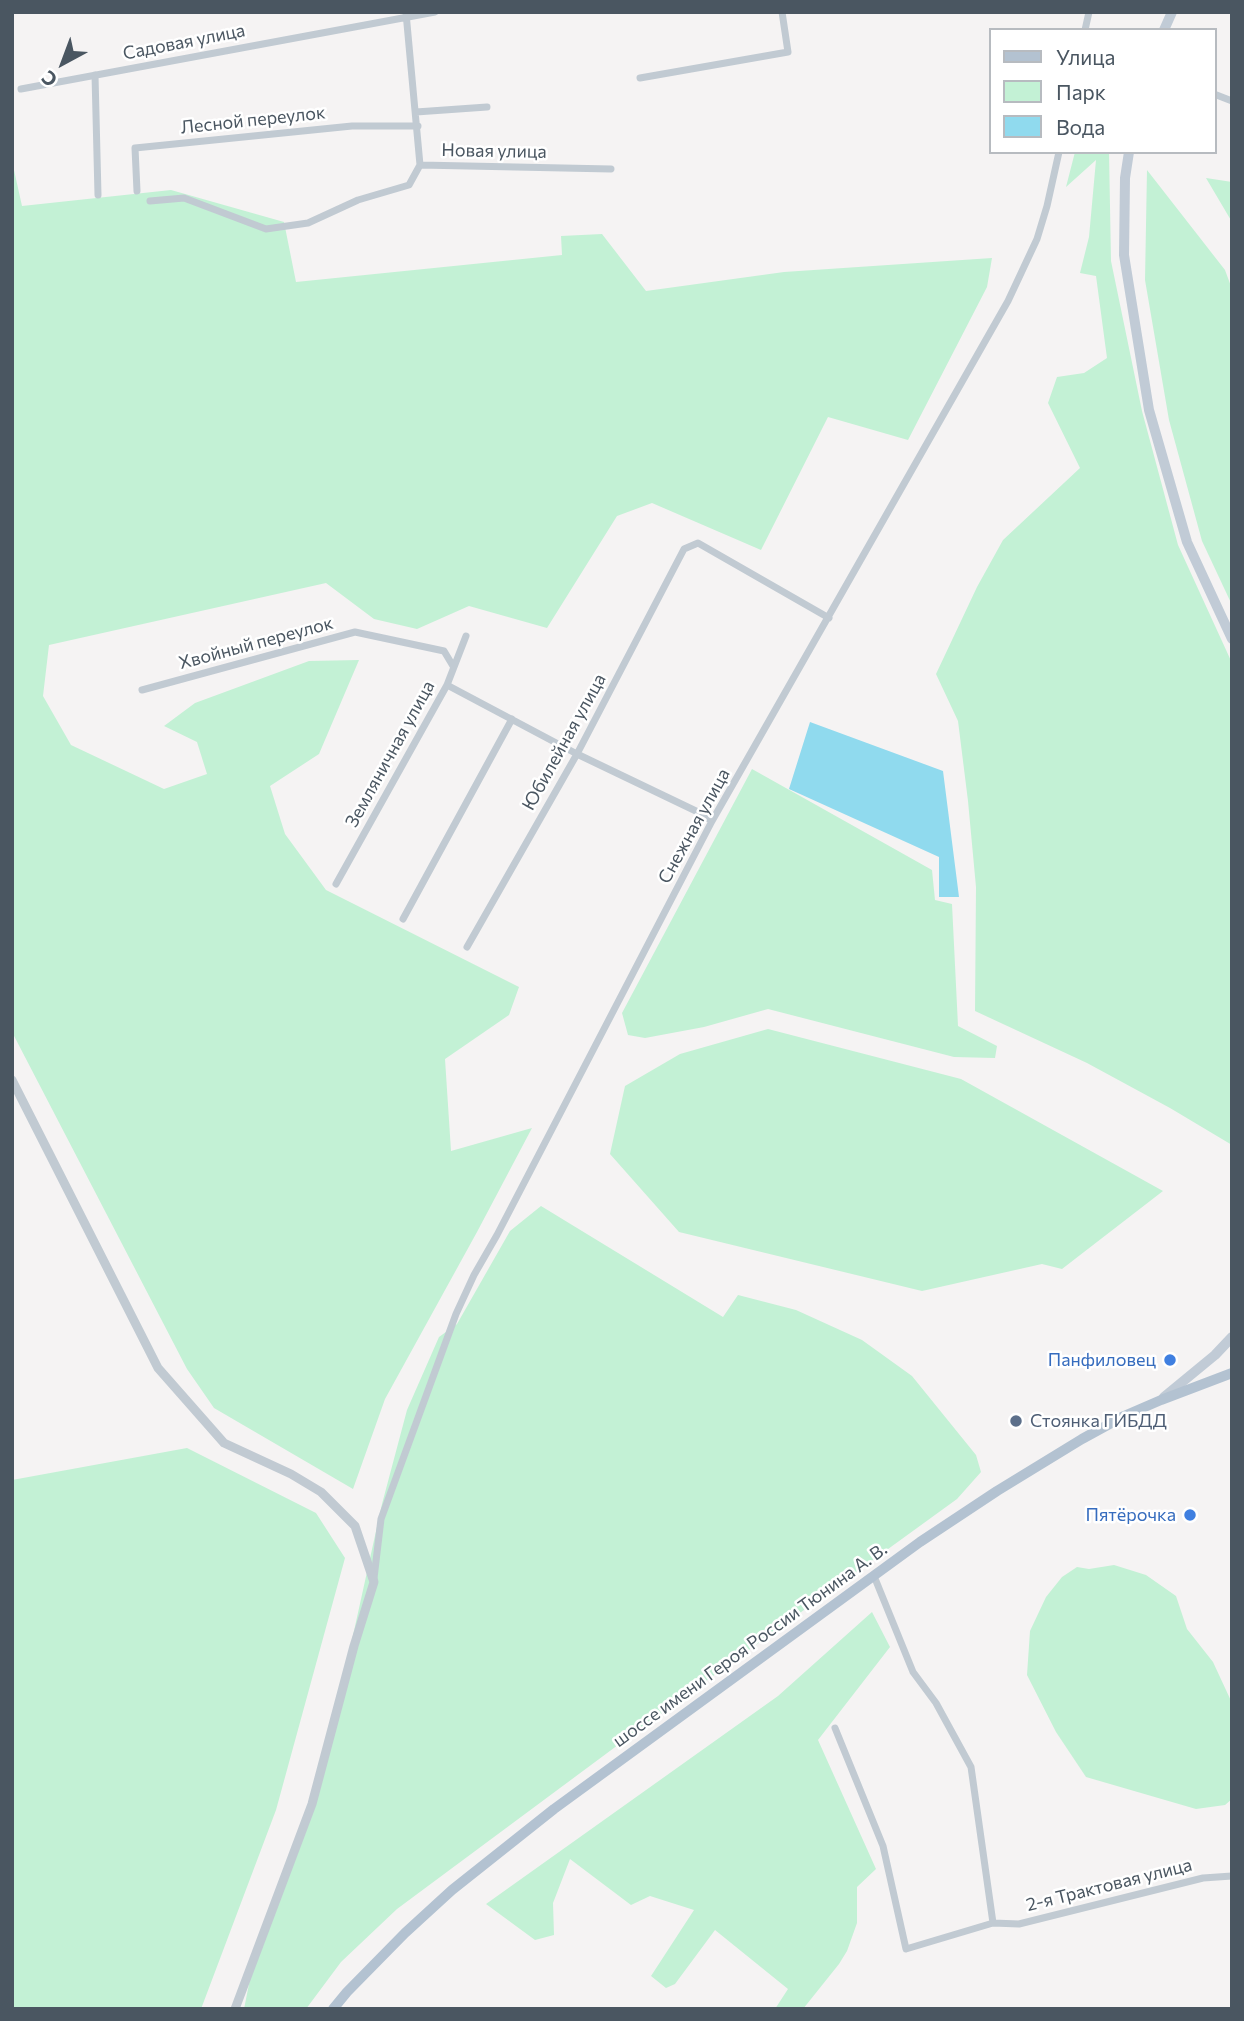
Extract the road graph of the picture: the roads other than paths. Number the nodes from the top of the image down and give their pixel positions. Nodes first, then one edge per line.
1 (435, 12) edge
2 (782, 12) edge
3 (1172, 12) edge
4 (406, 14) edge
5 (1165, 28) edge
6 (95, 75) junction
7 (640, 78) dead end
8 (21, 89) dead end
9 (487, 107) dead end
10 (416, 113) junction
11 (418, 126) junction
12 (1059, 154) edge
13 (1129, 154) edge
14 (420, 165) junction
15 (611, 169) dead end
16 (136, 191) dead end
17 (98, 195) dead end
18 (150, 201) dead end
19 (830, 618) junction
20 (466, 636) dead end
21 (1232, 639) edge
22 (453, 666) junction
23 (447, 685) junction
24 (142, 690) dead end
25 (512, 719) junction
26 (577, 754) junction
27 (712, 821) junction
28 (336, 884) dead end
29 (403, 919) dead end
30 (467, 947) dead end
31 (12, 1080) edge
32 (1232, 1337) edge
33 (1232, 1373) edge
34 (1161, 1400) junction
35 (873, 1576) junction
36 (373, 1582) junction
37 (835, 1728) dead end
38 (1232, 1876) edge
39 (993, 1923) junction
40 (235, 2009) edge
41 (333, 2009) edge

1 - 4 street, Садовая улица
2 - 7 street
3 - 5 main road
4 - 6 street, Садовая улица
4 - 10 street
6 - 8 street, Садовая улица
6 - 17 street
9 - 10 street
10 - 11 street
11 - 14 street
11 - 16 street, Лесной переулок
12 - 19 street, Снежная улица
13 - 21 main road
14 - 15 street, Новая улица
14 - 18 street, Новая улица
19 - 26 street, Юбилейная улица
19 - 27 street, Снежная улица
20 - 22 street, Земляничная улица
22 - 23 street, Земляничная улица
22 - 24 street, Хвойный переулок
23 - 25 street
23 - 28 street, Земляничная улица
25 - 26 street
25 - 29 street
26 - 27 street
26 - 30 street, Юбилейная улица
27 - 36 street, Снежная улица
31 - 36 street
32 - 34 main road
33 - 34 main road, шоссе имени Героя России Тюнина А. В.
34 - 35 main road, шоссе имени Героя России Тюнина А. В.
35 - 39 street
35 - 41 main road, шоссе имени Героя России Тюнина А. В.
36 - 40 street
37 - 39 street, 2-я Трактовая улица
38 - 39 street, 2-я Трактовая улица

